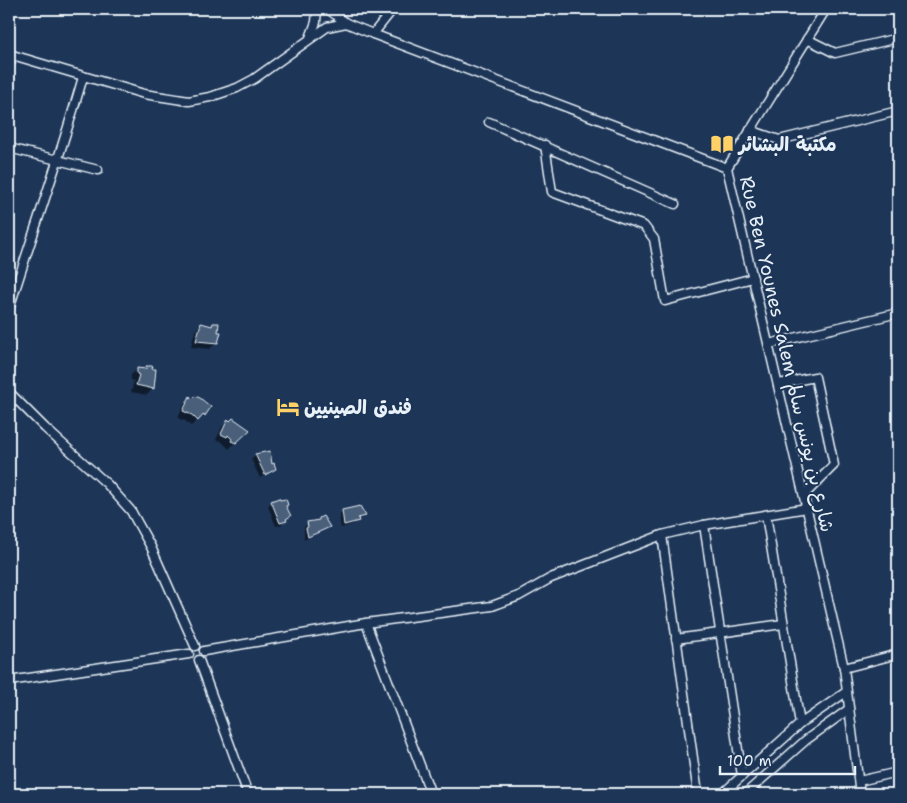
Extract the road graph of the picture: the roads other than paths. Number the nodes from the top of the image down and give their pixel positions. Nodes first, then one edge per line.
1 (316, 9) edge
2 (328, 9) edge
3 (393, 9) edge
4 (826, 9) edge
5 (346, 23) junction
6 (373, 34) junction
7 (310, 38) junction
8 (898, 38) edge
9 (807, 39) junction
10 (11, 55) edge
11 (9, 67) edge
12 (83, 77) junction
13 (898, 111) edge
14 (489, 122) dead end
15 (750, 130) junction
16 (544, 145) junction
17 (9, 148) edge
18 (59, 161) junction
19 (727, 168) junction
20 (98, 170) dead end
21 (674, 204) dead end
22 (753, 278) junction
23 (10, 306) edge
24 (898, 314) edge
25 (768, 344) junction
26 (779, 384) junction
27 (9, 392) edge
28 (804, 495) junction
29 (807, 508) junction
30 (766, 515) junction
31 (704, 525) junction
32 (662, 535) junction
33 (366, 623) junction
34 (783, 624) junction
35 (721, 632) junction
36 (676, 638) junction
37 (195, 646) junction
38 (204, 651) junction
39 (189, 654) junction
40 (898, 654) edge
41 (199, 660) junction
42 (844, 668) junction
43 (9, 681) edge
44 (846, 692) junction
45 (849, 709) junction
46 (800, 724) junction
47 (898, 772) edge
48 (742, 776) junction
49 (859, 781) junction
50 (248, 794) edge
51 (431, 794) edge
52 (698, 794) edge
53 (722, 794) edge
54 (745, 794) edge
55 (860, 794) edge

1 - 7 street
2 - 5 street, Rue Ben Younes Salem شارع بن يونس سالم
3 - 6 street
4 - 9 street
5 - 6 street, Rue Ben Younes Salem شارع بن يونس سالم
5 - 7 street
6 - 19 street, Rue Ben Younes Salem شارع بن يونس سالم
7 - 12 street
8 - 9 street
9 - 15 street
10 - 11 street
10 - 12 street
12 - 18 street
13 - 15 street
14 - 16 street
15 - 19 street
16 - 21 street
16 - 22 street
17 - 18 street
18 - 20 street
18 - 23 street
19 - 22 street, Rue Ben Younes Salem شارع بن يونس سالم
22 - 25 street, Rue Ben Younes Salem شارع بن يونس سالم
24 - 25 street
25 - 26 street, Rue Ben Younes Salem شارع بن يونس سالم
26 - 28 street, Rue Ben Younes Salem شارع بن يونس سالم
26 - 28 street
27 - 37 street
28 - 29 street, Rue Ben Younes Salem شارع بن يونس سالم
29 - 30 street
29 - 42 street, Rue Ben Younes Salem شارع بن يونس سالم
30 - 31 street
30 - 34 street
31 - 32 street
31 - 35 street
32 - 33 street
32 - 36 street
33 - 38 street
33 - 51 street
34 - 35 street
34 - 46 street
35 - 36 street
35 - 48 street
36 - 52 street
37 - 38 street
37 - 39 street
38 - 41 street
39 - 41 street
39 - 43 street
40 - 42 street
41 - 50 street
42 - 44 street, Rue Ben Younes Salem شارع بن يونس سالم
44 - 45 street, Rue Ben Younes Salem شارع بن يونس سالم
44 - 46 street
45 - 49 street, Rue Ben Younes Salem شارع بن يونس سالم
45 - 54 street
46 - 48 street
47 - 49 street
48 - 53 street
49 - 55 street, Rue Ben Younes Salem شارع بن يونس سالم

